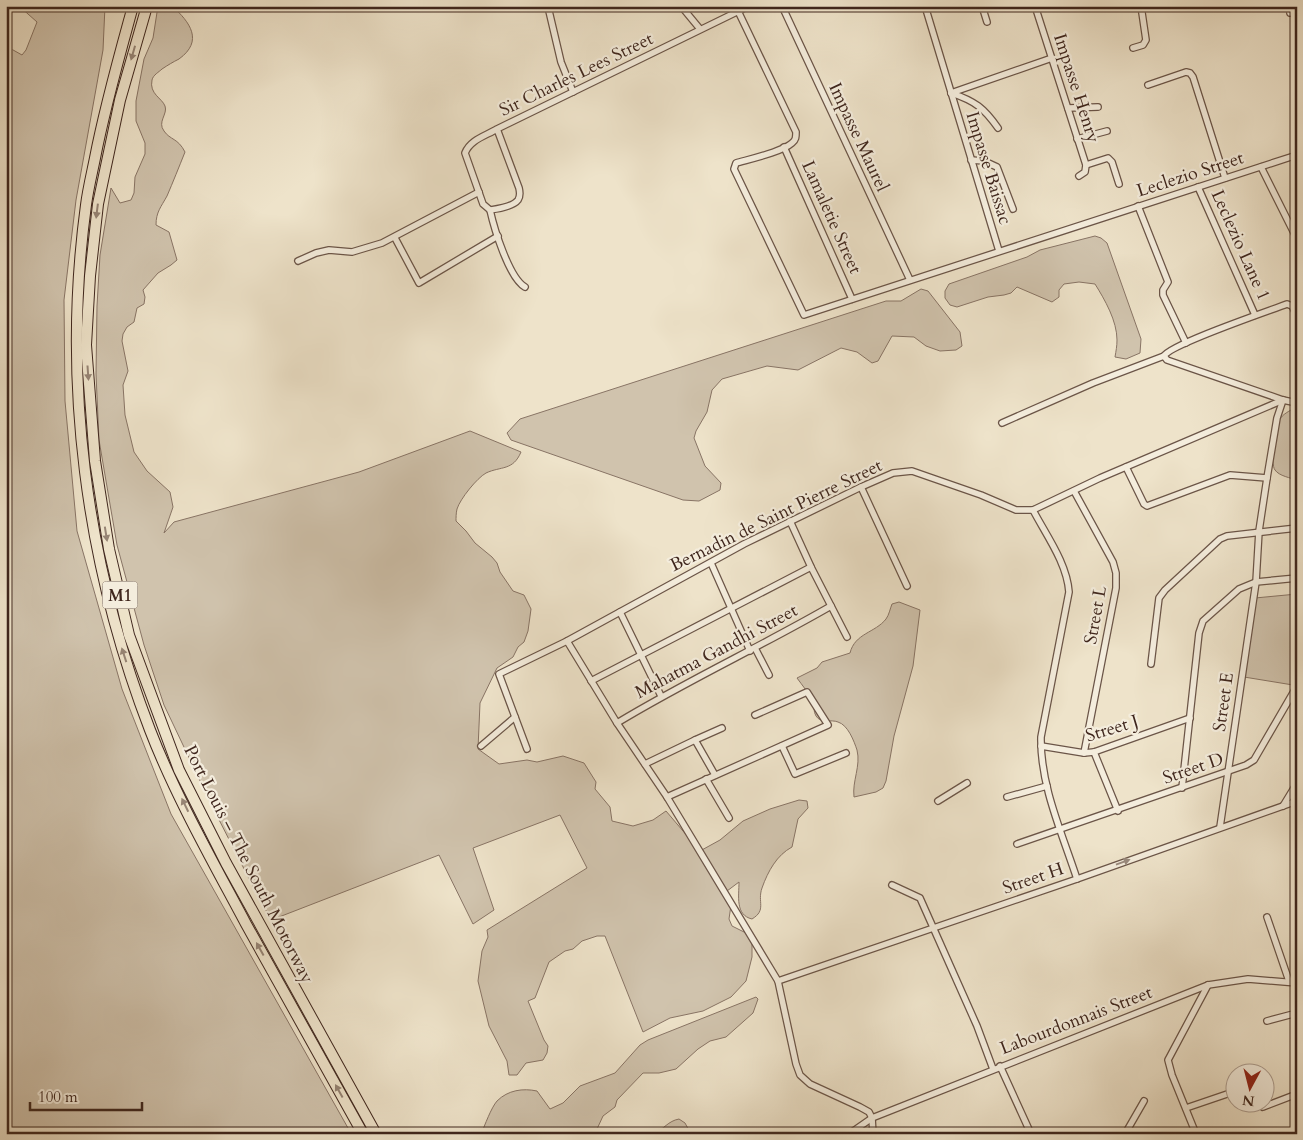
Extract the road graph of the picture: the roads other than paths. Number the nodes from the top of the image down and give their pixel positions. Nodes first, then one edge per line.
1 (133, 6) edge
2 (147, 6) edge
3 (546, 6) edge
4 (681, 6) edge
5 (749, 6) edge
6 (782, 6) edge
7 (925, 6) edge
8 (982, 6) edge
9 (1035, 6) edge
10 (1141, 6) edge
11 (1289, 6) edge
12 (738, 11) junction
13 (1290, 13) dead end
14 (987, 22) dead end
15 (700, 29) junction
16 (1133, 48) dead end
17 (1052, 58) junction
18 (1148, 85) dead end
19 (574, 92) junction
20 (951, 93) junction
21 (1098, 107) dead end
22 (1068, 108) junction
23 (998, 128) dead end
24 (497, 129) junction
25 (1107, 131) dead end
26 (1078, 139) junction
27 (784, 148) junction
28 (1297, 155) edge
29 (971, 160) junction
30 (1086, 165) junction
31 (1261, 167) junction
32 (1079, 176) dead end
33 (1225, 178) junction
34 (1119, 184) dead end
35 (1198, 187) junction
36 (479, 192) junction
37 (1138, 206) junction
38 (1012, 209) dead end
39 (490, 210) junction
40 (498, 236) junction
41 (395, 238) junction
42 (1297, 240) edge
43 (999, 251) junction
44 (298, 261) dead end
45 (910, 280) junction
46 (525, 287) dead end
47 (852, 299) junction
48 (1255, 315) junction
49 (1297, 316) edge
50 (1186, 342) junction
51 (1164, 356) junction
52 (1282, 400) junction
53 (1297, 403) edge
54 (1002, 422) dead end
55 (1126, 467) junction
56 (1267, 478) junction
57 (861, 487) junction
58 (1074, 491) junction
59 (1033, 510) junction
60 (790, 521) junction
61 (1297, 528) edge
62 (1259, 531) junction
63 (711, 562) junction
64 (811, 568) junction
65 (1297, 578) edge
66 (1256, 582) junction
67 (907, 586) dead end
68 (831, 606) junction
69 (731, 608) junction
70 (620, 612) junction
71 (847, 638) dead end
72 (567, 641) junction
73 (752, 650) junction
74 (641, 654) junction
75 (1151, 664) dead end
76 (769, 675) dead end
77 (591, 681) junction
78 (1297, 686) edge
79 (661, 696) junction
80 (756, 715) dead end
81 (515, 717) junction
82 (1190, 718) junction
83 (617, 723) junction
84 (722, 728) dead end
85 (695, 740) junction
86 (481, 746) dead end
87 (782, 746) junction
88 (1040, 746) junction
89 (527, 748) dead end
90 (1094, 752) junction
91 (846, 753) dead end
92 (1084, 753) junction
93 (645, 764) junction
94 (1229, 772) junction
95 (715, 775) junction
96 (706, 779) junction
97 (967, 783) dead end
98 (1297, 783) edge
99 (1047, 786) junction
100 (1182, 788) junction
101 (667, 797) junction
102 (1007, 797) dead end
103 (938, 801) dead end
104 (1297, 801) edge
105 (1283, 806) junction
106 (1118, 811) junction
107 (729, 818) dead end
108 (1220, 827) junction
109 (1061, 830) junction
110 (1017, 844) dead end
111 (1077, 879) junction
112 (892, 885) dead end
113 (1267, 917) dead end
114 (933, 928) junction
115 (778, 981) junction
116 (1289, 981) junction
117 (1297, 983) edge
118 (1208, 985) junction
119 (1297, 1013) edge
120 (1267, 1021) dead end
121 (1000, 1066) junction
122 (993, 1069) junction
123 (1226, 1094) edge
124 (1297, 1094) edge
125 (1144, 1101) dead end
126 (1276, 1102) edge
127 (1186, 1108) junction
128 (872, 1118) junction
129 (363, 1134) edge
130 (376, 1134) edge
131 (849, 1134) edge
132 (874, 1134) edge
133 (1031, 1134) edge
134 (1125, 1134) edge
135 (1196, 1134) edge

129 -> 1 highway, Port Louis – The South Motorway / M1
2 -> 130 highway, Port Louis – The South Motorway / M1
3 - 19 street
4 - 15 street
5 - 12 street, Sir Charles Lees Street
6 - 45 street, Impasse Maurel
7 - 20 street, Impasse Baissac
8 - 14 street
9 - 17 street, Impasse Henry
10 - 16 street
11 - 13 street
12 - 15 street, Sir Charles Lees Street
12 - 27 street
15 - 19 street, Sir Charles Lees Street
17 - 20 street, Impasse Baissac
17 - 22 street, Impasse Henry
18 - 33 street
19 - 24 street, Sir Charles Lees Street
20 - 23 street
20 - 29 street, Impasse Baissac
21 - 22 street
22 - 26 street, Impasse Henry
24 - 36 street, Sir Charles Lees Street
24 - 39 street, Sir Charles Lees Street
25 - 26 street
26 - 30 street, Impasse Henry
27 - 47 street, Lamaletie Street
27 - 47 street, Leclezio Street
28 - 31 street, Leclezio Street
29 - 38 street
29 - 43 street, Impasse Baissac
30 - 32 street, Impasse Henry
30 - 34 street
31 - 33 street, Leclezio Street
31 - 42 street
33 - 35 street, Leclezio Street
35 - 37 street, Leclezio Street
35 - 48 street, Leclezio Lane 1
36 - 39 street, Sir Charles Lees Street
36 - 41 street
37 - 43 street, Leclezio Street
37 - 50 street
39 - 40 street
40 - 41 street
40 - 46 street
41 - 44 street
43 - 45 street, Leclezio Street
45 - 47 street, Leclezio Street
48 - 49 street
48 - 50 street
50 - 51 street
51 - 52 street
51 - 54 street
52 - 53 street
52 - 55 street
52 - 56 street, Street E
55 - 56 street
55 - 58 street
56 - 62 street, Street E
57 - 59 street, Bernadin de Saint Pierre Street
57 - 60 street, Bernadin de Saint Pierre Street
57 - 67 street
58 - 59 street
58 - 92 street, Street L
59 - 88 street
60 - 63 street, Bernadin de Saint Pierre Street
60 - 64 street
61 - 62 street
62 - 66 street, Street E
62 - 75 street
63 - 69 street
63 - 70 street, Bernadin de Saint Pierre Street
64 - 68 street
64 - 69 street
65 - 66 street
66 - 82 street
66 - 94 street, Street E
68 - 71 street
68 - 73 street, Mahatma Gandhi Street
69 - 73 street
69 - 74 street
70 - 72 street, Bernadin de Saint Pierre Street
70 - 74 street
72 - 77 street
72 - 81 street, Bernadin de Saint Pierre Street
73 - 76 street
73 - 79 street, Mahatma Gandhi Street
74 - 77 street
74 - 79 street
77 - 83 street
78 - 94 street, Street D
79 - 83 street, Mahatma Gandhi Street
80 - 87 street
81 - 86 street
81 - 89 street
82 - 90 street, Street J
82 - 100 street
83 - 93 street
84 - 85 street
85 - 93 street
85 - 95 street
87 - 91 street
87 - 95 street
88 - 92 street, Street J
88 - 99 street
90 - 92 street, Street J
90 - 106 street
93 - 101 street
94 - 100 street, Street D
94 - 108 street, Street E
95 - 96 street
96 - 101 street
96 - 107 street
97 - 103 street
98 - 105 street
99 - 102 street
99 - 109 street
100 - 106 street, Street D
101 - 115 street
104 - 105 street, Street H
105 - 108 street, Street H
106 - 109 street, Street D
111 -> 108 street, Street H
109 - 110 street, Street D
109 - 111 street
111 - 114 street, Street H
112 - 114 street
113 - 116 street
114 - 115 street, Street H
114 - 122 street
115 - 128 street
116 - 117 street, Labourdonnais Street
116 - 118 street, Labourdonnais Street
118 - 121 street, Labourdonnais Street
118 - 127 street
119 - 120 street
121 - 122 street, Labourdonnais Street
121 - 133 street
122 - 128 street, Labourdonnais Street
123 - 127 street
124 - 126 street
125 - 134 street
127 - 135 street
128 - 131 street, Labourdonnais Street
128 - 132 street

